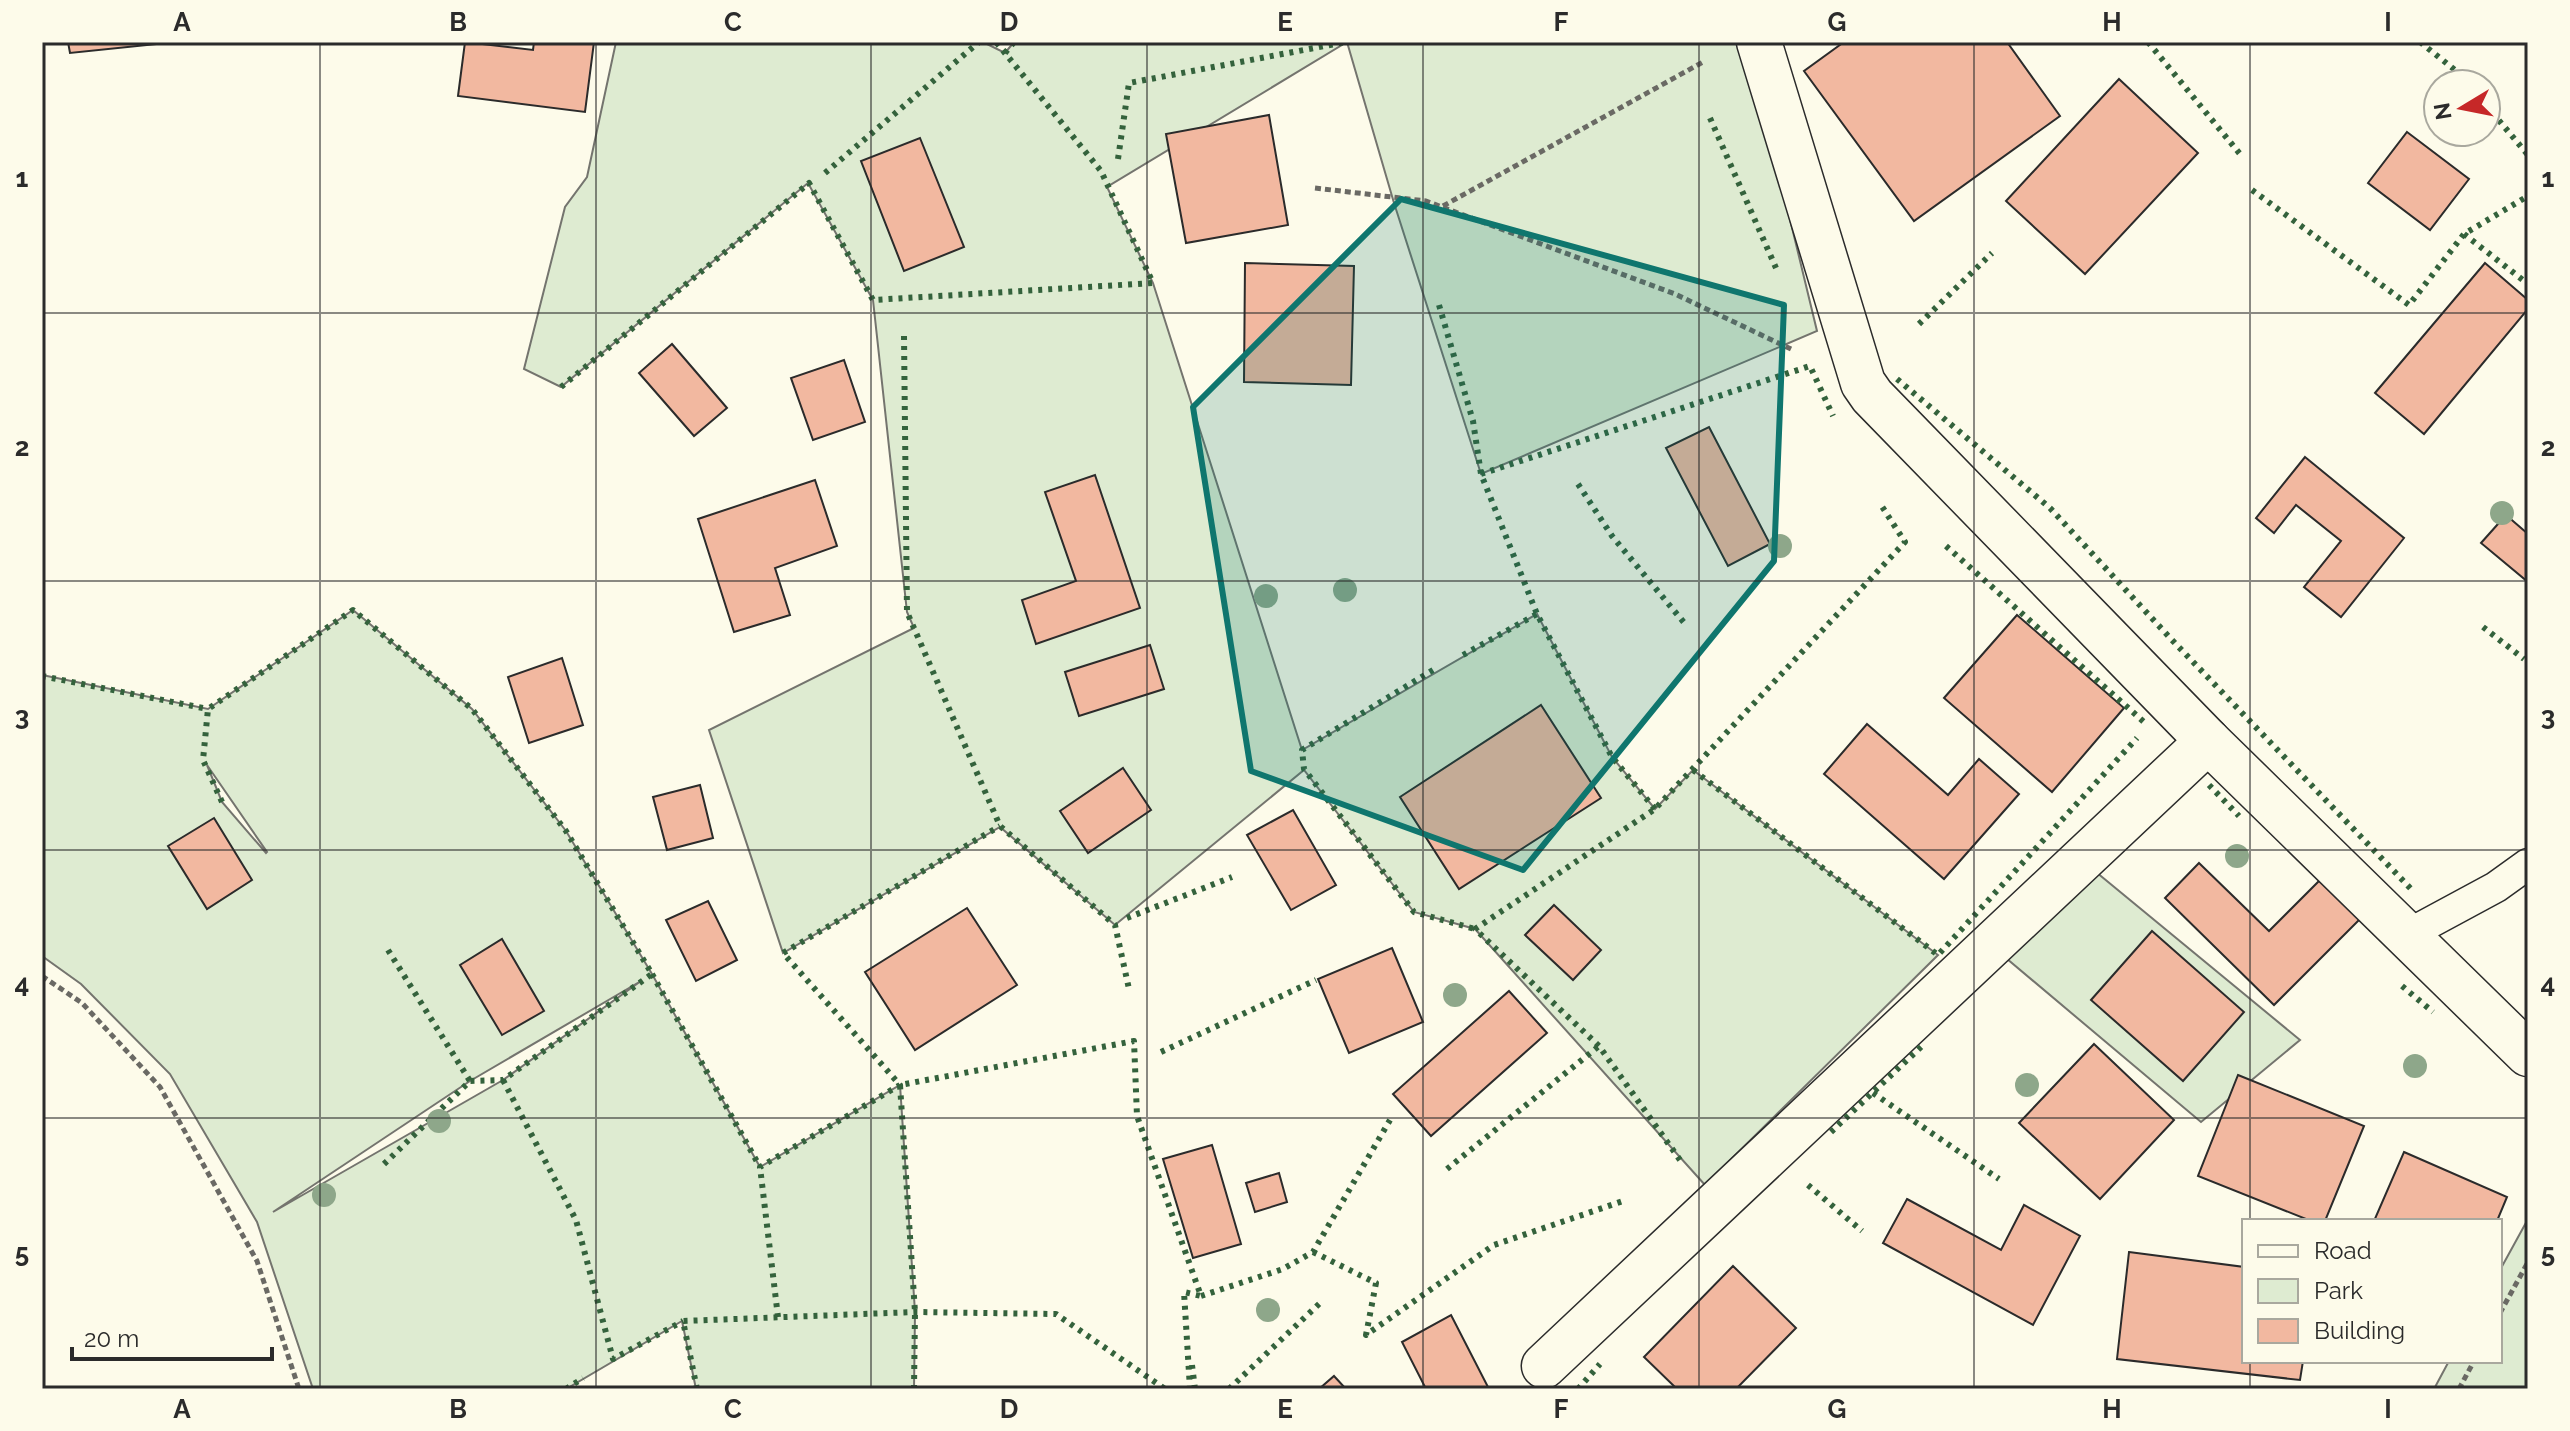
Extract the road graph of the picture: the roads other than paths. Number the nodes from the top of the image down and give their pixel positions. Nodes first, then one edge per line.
1 (1759, 42) edge
2 (2208, 741) junction
3 (2528, 864) edge
4 (2407, 935) junction
5 (2528, 1054) edge
6 (1544, 1366) dead end

1 - 2 street
2 - 4 street
2 - 6 street
3 - 4 lane
4 - 5 street

